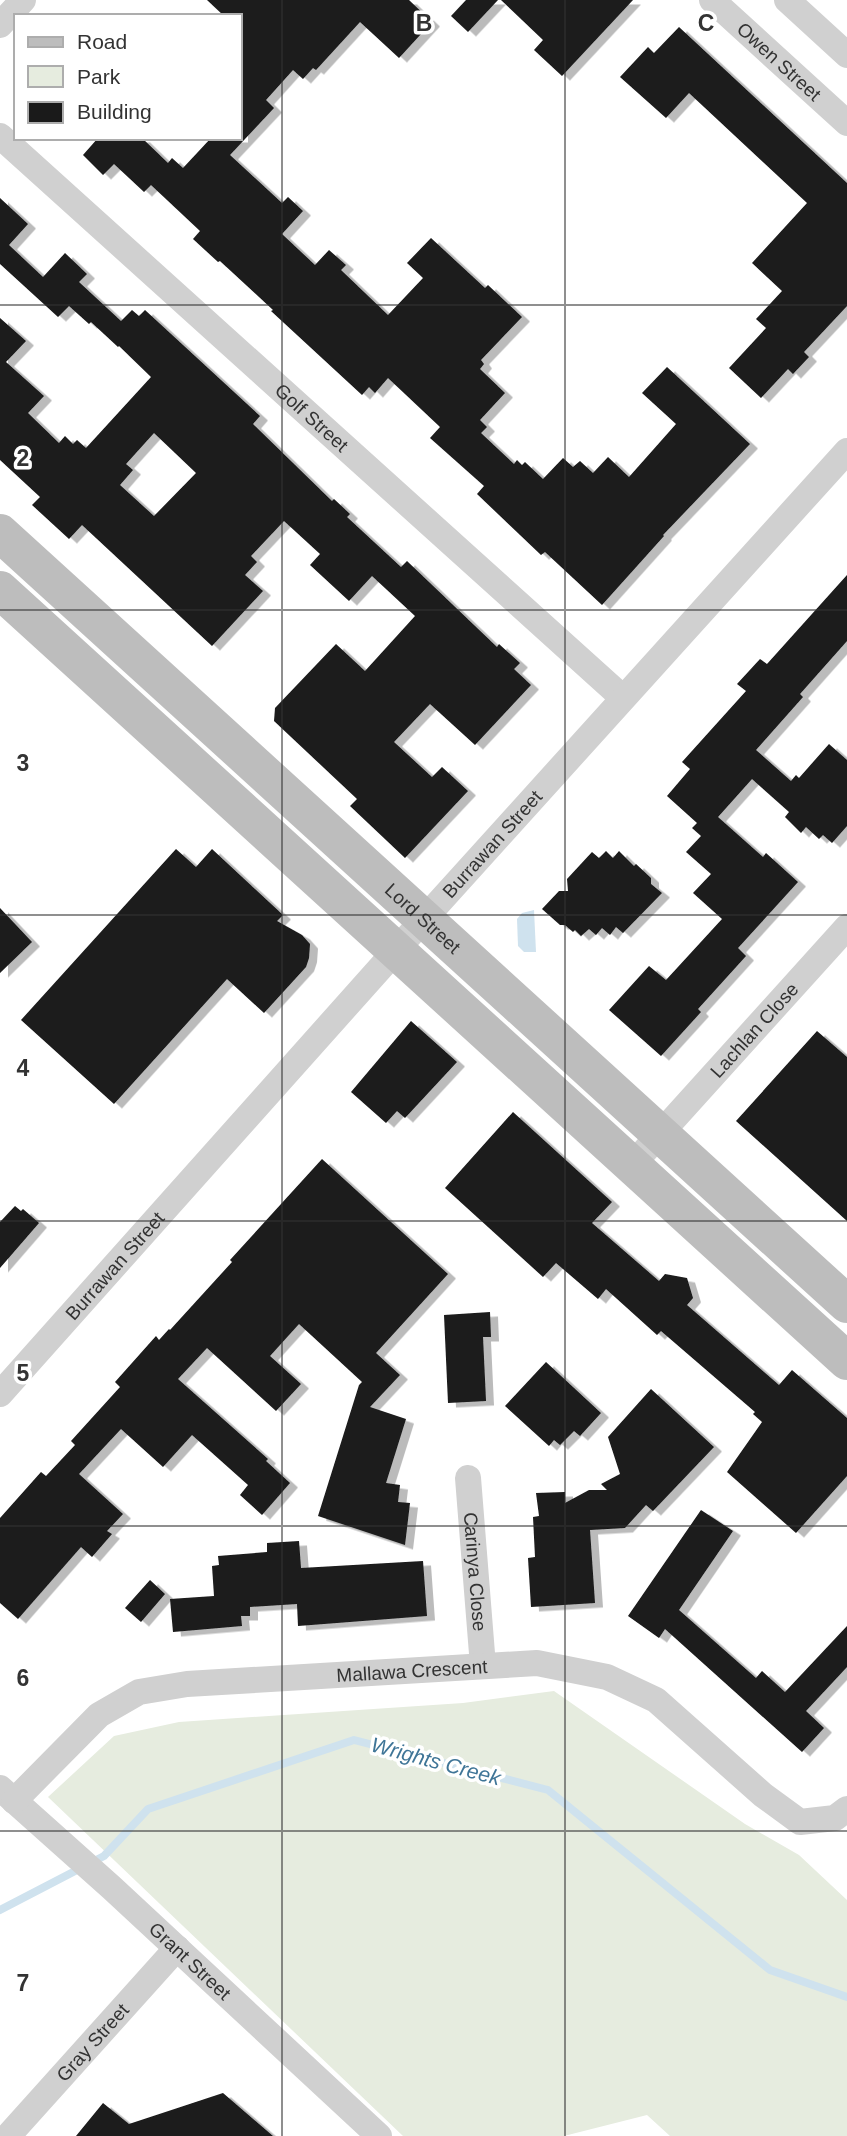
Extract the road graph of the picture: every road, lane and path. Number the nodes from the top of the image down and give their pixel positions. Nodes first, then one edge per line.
1 (23, 0) edge
2 (712, 0) edge
3 (787, 0) edge
4 (0, 25) edge
5 (847, 55) edge
6 (847, 123) edge
7 (0, 136) edge
8 (847, 451) edge
9 (0, 533) edge
10 (0, 590) edge
11 (624, 698) junction
12 (424, 919) junction
13 (847, 927) edge
14 (397, 951) junction
15 (660, 1133) junction
16 (632, 1165) junction
17 (847, 1304) edge
18 (847, 1360) edge
19 (0, 1394) edge
20 (468, 1478) dead end
21 (483, 1665) junction
22 (7, 1795) edge
23 (847, 1809) edge
24 (177, 1948) junction
25 (8, 2136) edge
26 (379, 2136) edge

1 - 4 street
2 - 6 street, Owen Street
3 - 5 street
7 - 11 street, Golf Street
8 - 11 street, Burrawan Street
9 - 12 main road, Lord Street
10 - 14 main road
11 - 12 street, Burrawan Street
12 - 14 street, Burrawan Street
12 - 15 main road, Lord Street
13 - 15 street, Lachlan Close
14 - 16 main road
14 - 19 street, Burrawan Street
15 - 16 street, Lachlan Close
15 - 17 main road, Lord Street
16 - 18 main road
20 - 21 street, Carinya Close
21 - 22 street, Mallawa Crescent
21 - 23 street, Mallawa Crescent
22 - 24 street, Grant Street
24 - 25 street, Gray Street
24 - 26 street, Grant Street

